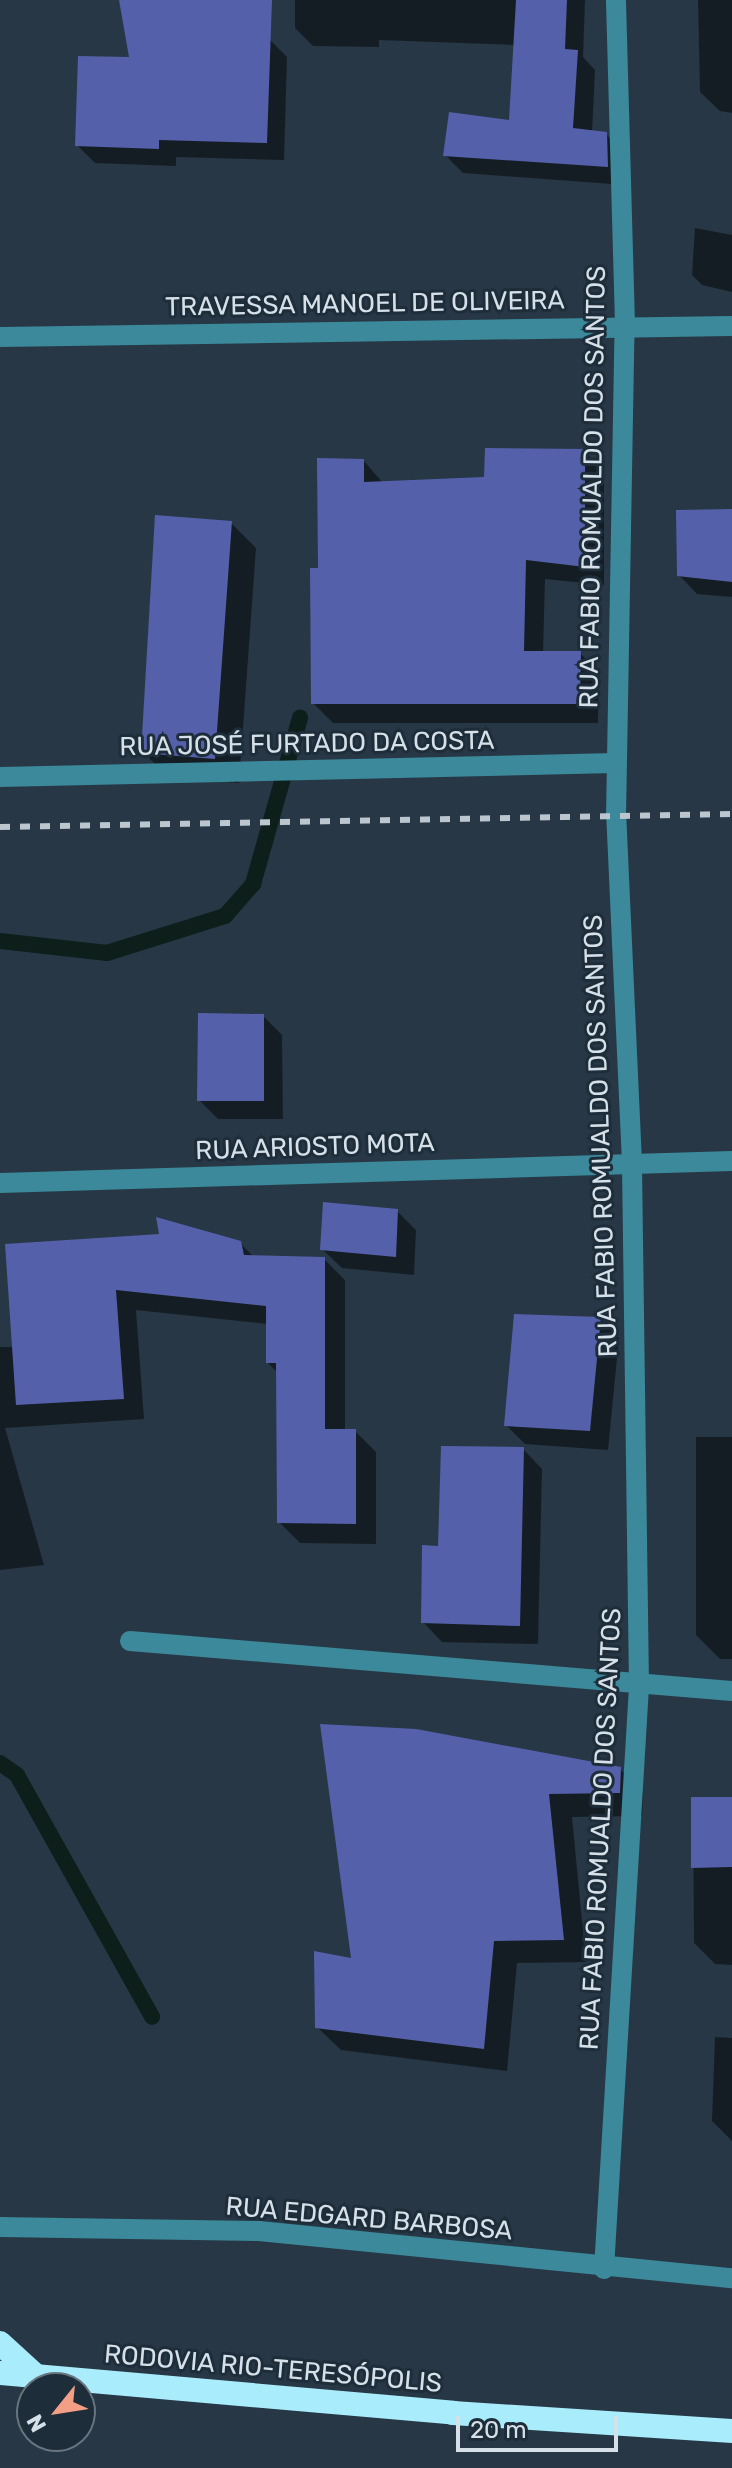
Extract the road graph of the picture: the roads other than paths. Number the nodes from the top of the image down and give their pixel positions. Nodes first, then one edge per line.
1 (616, 0) edge
2 (625, 324) junction
3 (732, 326) edge
4 (0, 337) edge
5 (615, 763) junction
6 (0, 777) edge
7 (732, 1161) edge
8 (632, 1163) junction
9 (0, 1183) edge
10 (130, 1641) dead end
11 (639, 1686) junction
12 (732, 1691) edge
13 (0, 2227) edge
14 (604, 2269) junction
15 (732, 2278) edge
16 (0, 2343) edge
17 (32, 2372) edge
18 (96, 2381) edge
19 (732, 2431) edge

1 - 2 street, RUA FABIO ROMUALDO DOS SANTOS
2 - 3 street, TRAVESSA MANOEL DE OLIVEIRA
2 - 4 street, TRAVESSA MANOEL DE OLIVEIRA
2 - 5 street, RUA FABIO ROMUALDO DOS SANTOS
5 - 6 street, RUA JOSÉ FURTADO DA COSTA
5 - 8 street, RUA FABIO ROMUALDO DOS SANTOS
7 - 8 street
8 - 9 street, RUA ARIOSTO MOTA
8 - 11 street, RUA FABIO ROMUALDO DOS SANTOS
10 - 11 street
11 - 12 street
11 - 14 street, RUA FABIO ROMUALDO DOS SANTOS
13 - 14 street, RUA EDGARD BARBOSA
14 - 15 street, RUA EDGARD BARBOSA
16 - 17 highway
18 - 19 highway, RODOVIA RIO-TERESÓPOLIS

